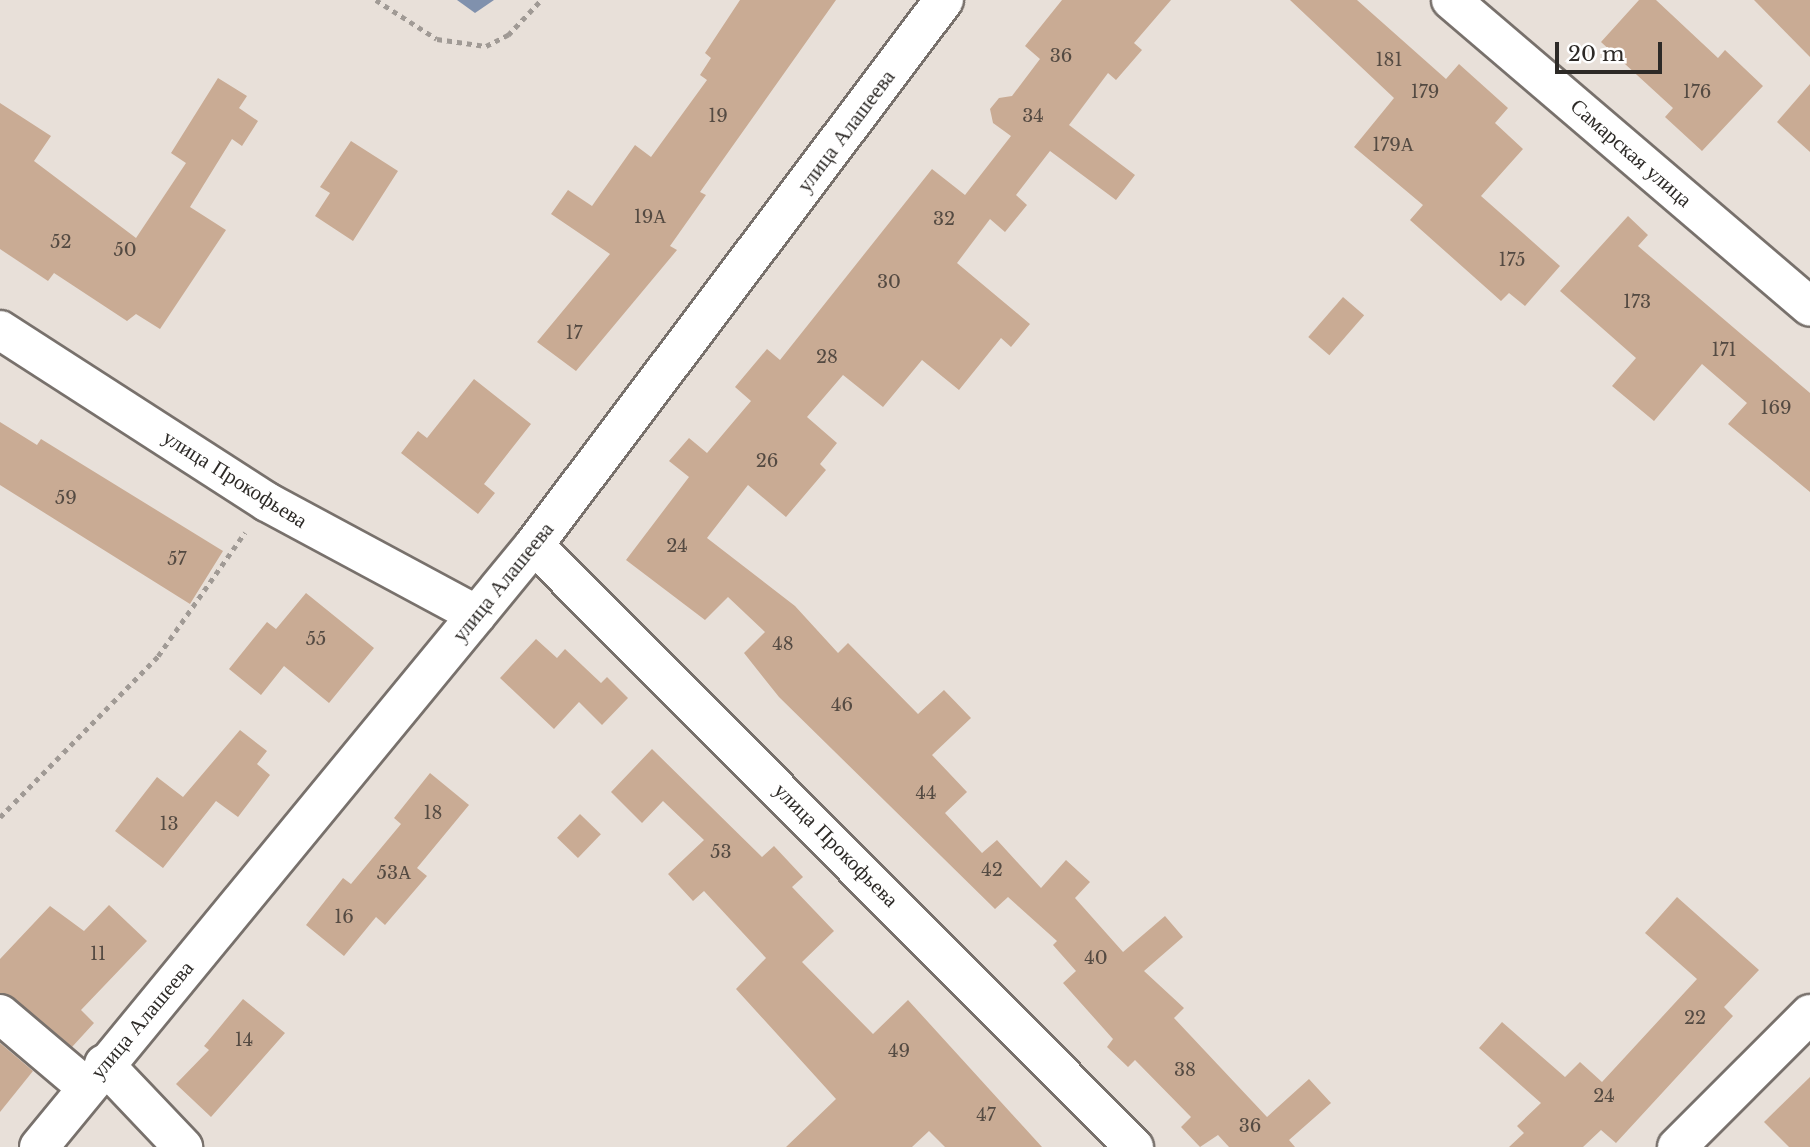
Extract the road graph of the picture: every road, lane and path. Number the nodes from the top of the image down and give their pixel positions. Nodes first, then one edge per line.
1 (376, 0) edge
2 (541, 0) edge
3 (944, 0) edge
4 (1451, 0) edge
5 (1810, 307) edge
6 (0, 330) edge
7 (267, 502) junction
8 (534, 545) junction
9 (477, 615) junction
10 (0, 817) edge
11 (0, 1014) edge
12 (1810, 1014) edge
13 (95, 1076) junction
14 (39, 1147) edge
15 (183, 1147) edge
16 (1134, 1147) edge
17 (1677, 1147) edge

1 - 2 path
3 - 8 street, улица Алашеева
4 - 5 street, Самарская улица
6 - 7 street, улица Прокофьева
7 - 9 street, улица Прокофьева
7 - 10 path
8 - 9 street, улица Алашеева
8 - 16 street, улица Прокофьева
9 - 13 street, улица Алашеева
11 - 13 street
12 - 17 street
13 - 14 street, улица Алашеева
13 - 15 street

